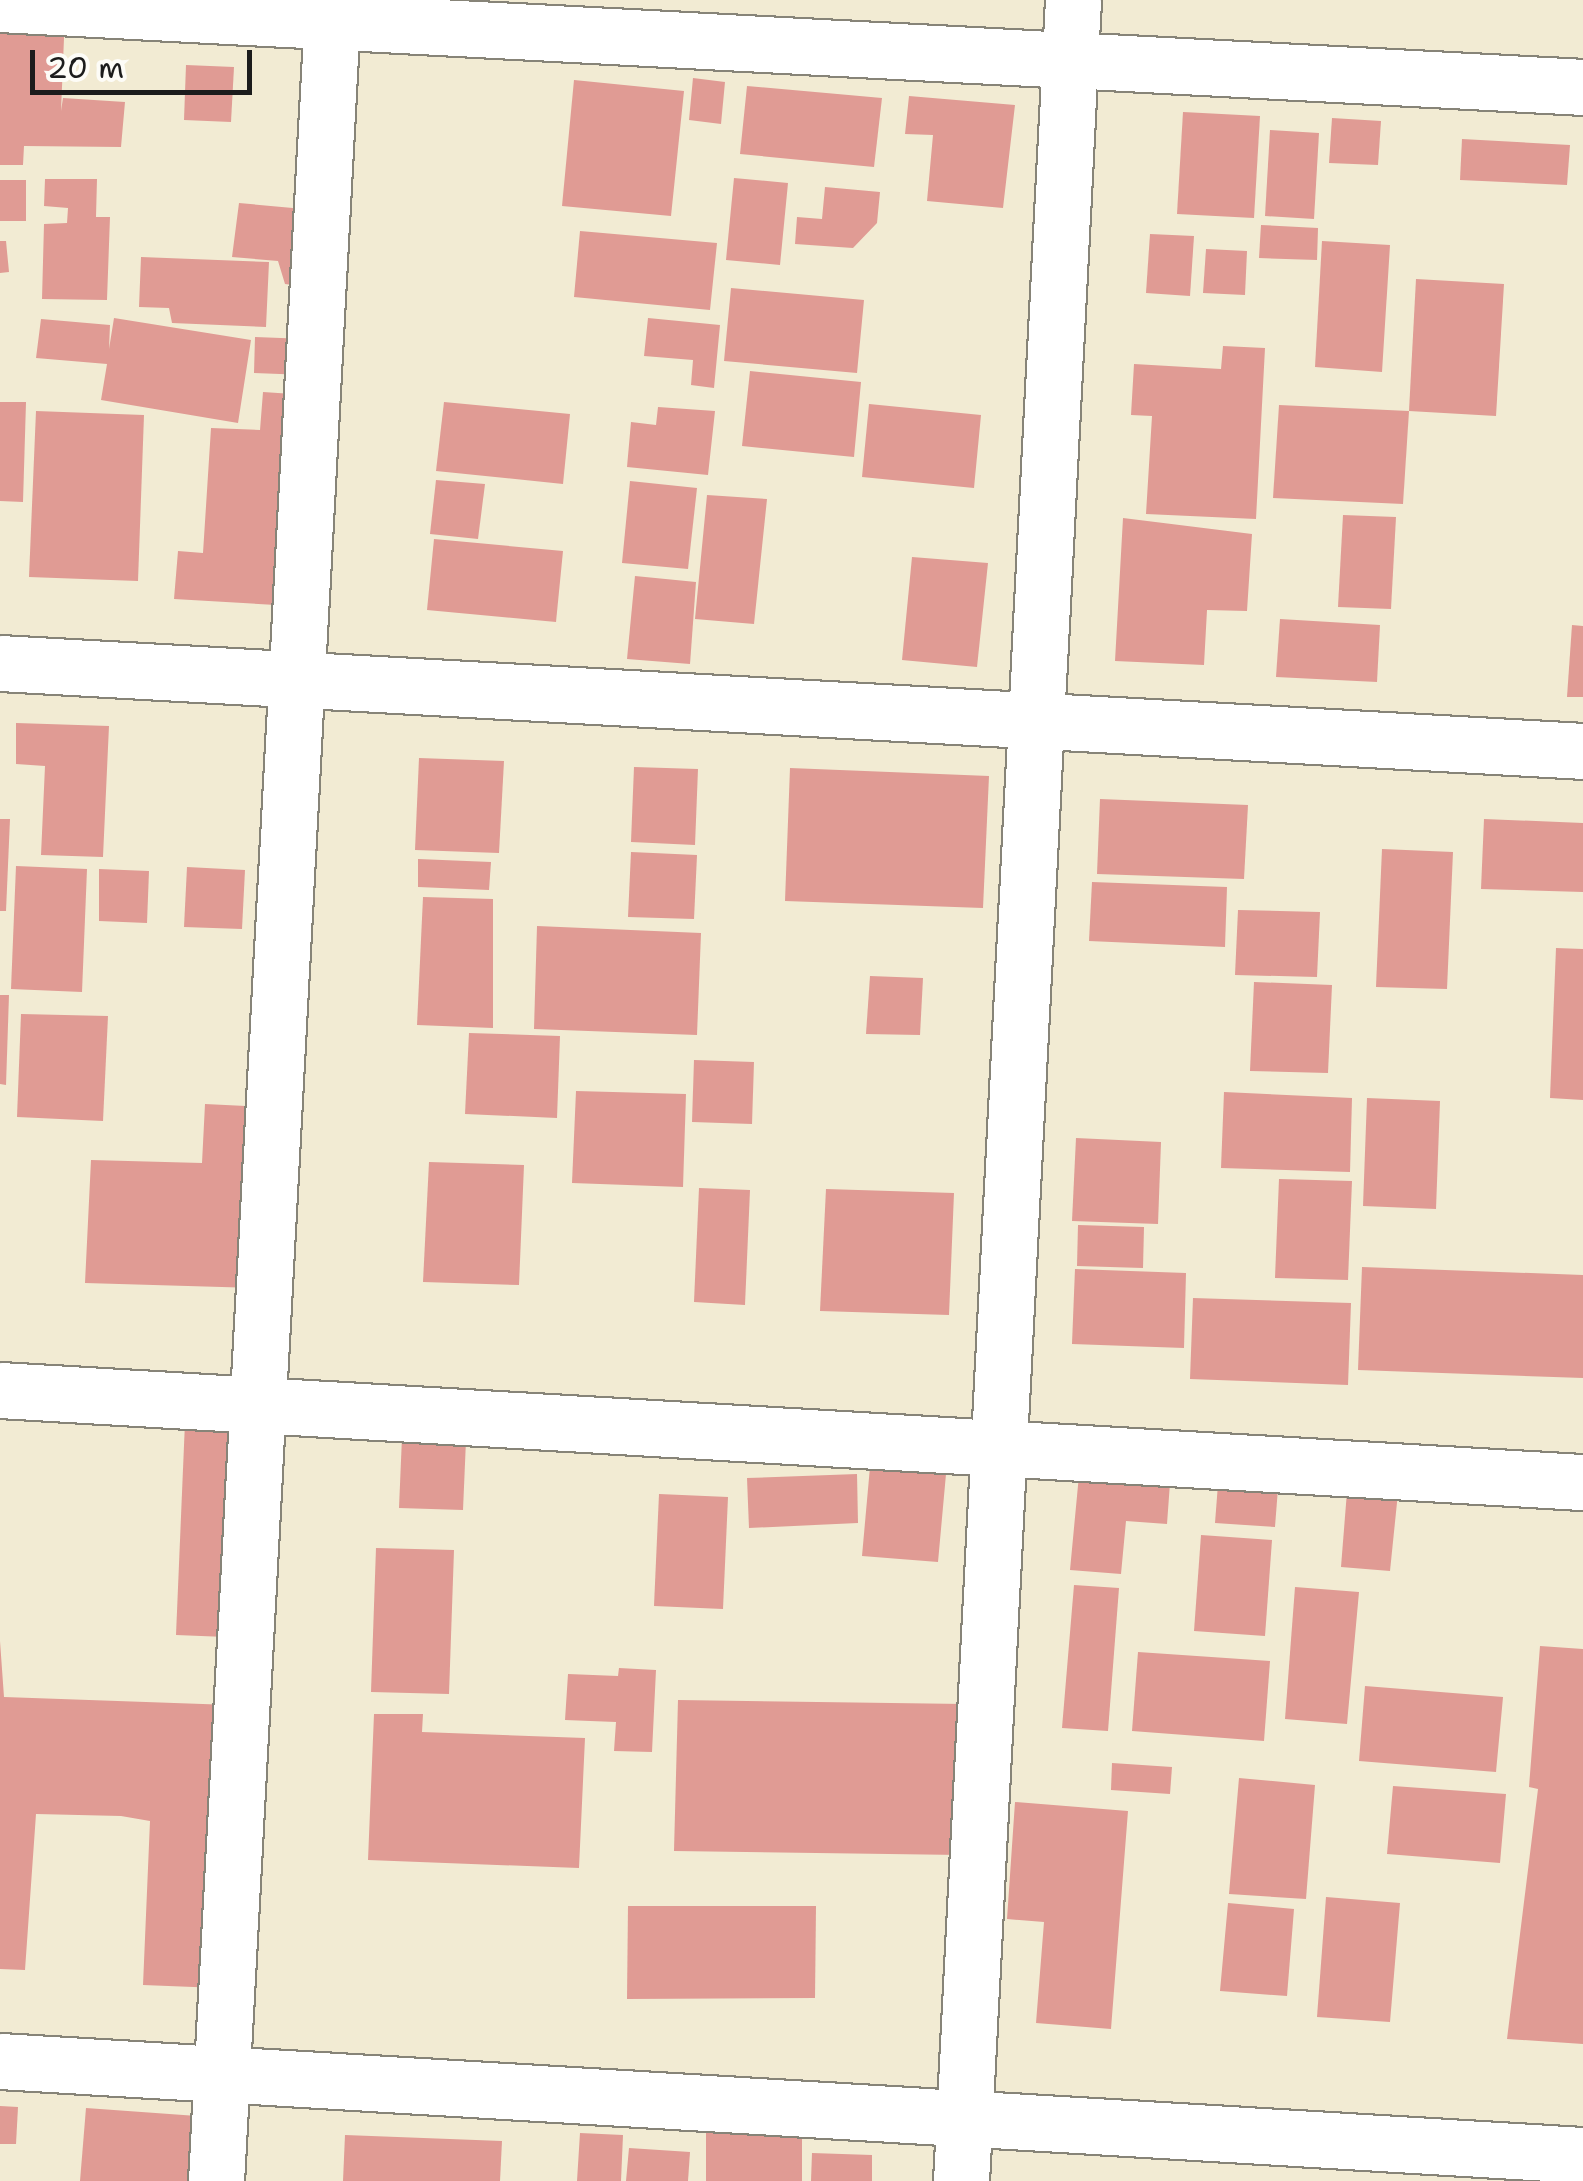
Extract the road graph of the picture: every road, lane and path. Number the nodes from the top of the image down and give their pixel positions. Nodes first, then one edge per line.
1 (1073, 0) edge
2 (0, 4) edge
3 (333, 11) edge
4 (1072, 60) junction
5 (1583, 87) edge
6 (0, 662) edge
7 (297, 680) junction
8 (1038, 720) junction
9 (1583, 751) edge
10 (0, 1390) edge
11 (258, 1406) junction
12 (999, 1448) junction
13 (1583, 1482) edge
14 (0, 2061) edge
15 (222, 2074) junction
16 (964, 2116) junction
17 (1583, 2155) edge
18 (216, 2181) edge
19 (961, 2181) edge

1 - 4 street
2 - 3 street
3 - 4 street
3 - 7 street
4 - 5 street
4 - 8 street
6 - 7 street
7 - 8 street
7 - 11 street
8 - 9 street
8 - 12 street
10 - 11 street
11 - 12 street
11 - 15 street
12 - 13 street
12 - 16 street
14 - 15 street
15 - 16 street
15 - 18 street
16 - 17 street
16 - 19 street

